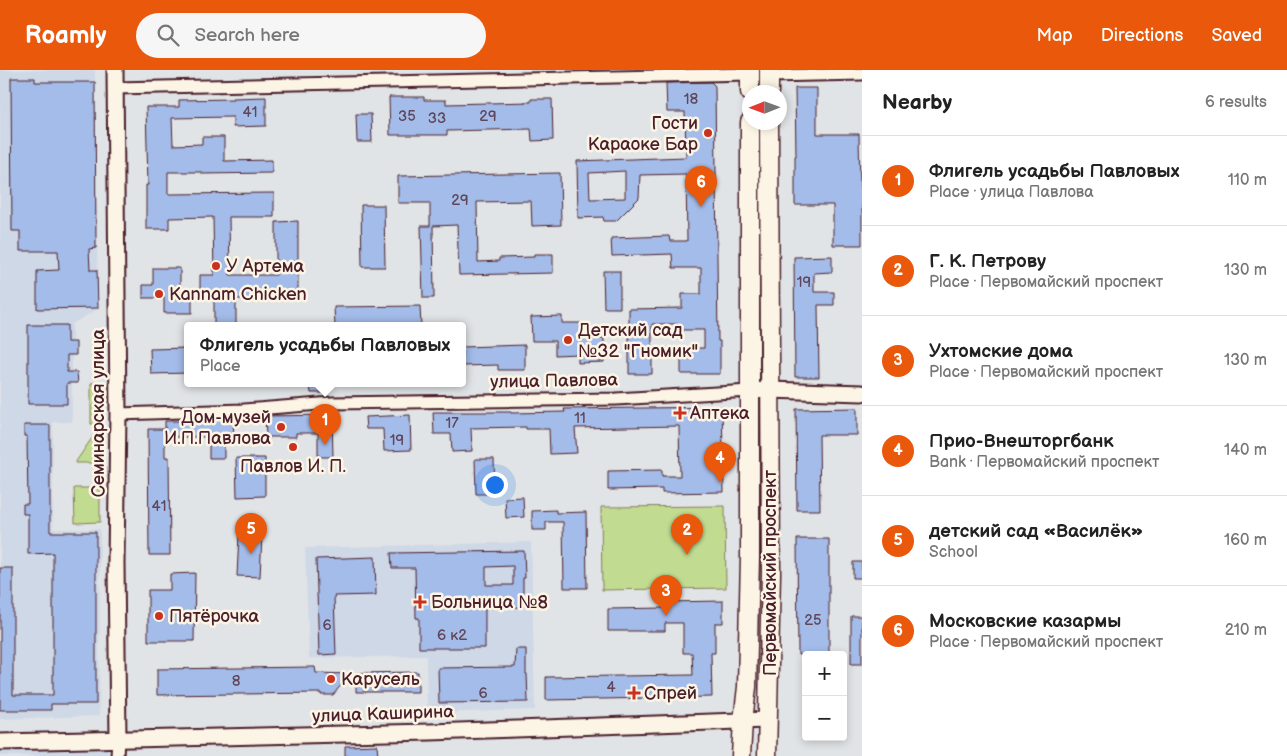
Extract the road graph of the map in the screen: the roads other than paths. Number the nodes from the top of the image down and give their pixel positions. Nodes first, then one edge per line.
1 (114, 70) edge
2 (750, 72) edge
3 (862, 74) edge
4 (769, 80) edge
5 (750, 85) edge
6 (115, 88) junction
7 (750, 130) edge
8 (769, 130) edge
9 (769, 390) junction
10 (750, 391) junction
11 (862, 393) edge
12 (118, 414) junction
13 (743, 720) junction
14 (767, 720) junction
15 (118, 738) junction
16 (0, 742) edge
17 (117, 756) edge
18 (740, 756) edge
19 (767, 756) edge

1 - 6 main road, Семинарская улица
2 - 5 main road
2 - 6 street
3 - 4 street
6 - 12 main road, Семинарская улица
7 - 10 main road, Первомайский проспект
8 - 9 main road, Первомайский проспект
9 - 10 main road
9 - 11 main road
9 - 14 main road, Первомайский проспект
10 - 12 street, улица Павлова
10 - 13 main road, Первомайский проспект
12 - 15 main road, Семинарская улица
13 - 14 main road, улица Каширина
13 - 15 main road, улица Каширина
13 - 18 main road, Первомайский проспект
14 - 19 main road, Первомайский проспект
15 - 16 main road, улица Каширина
15 - 17 street, Семинарская улица

